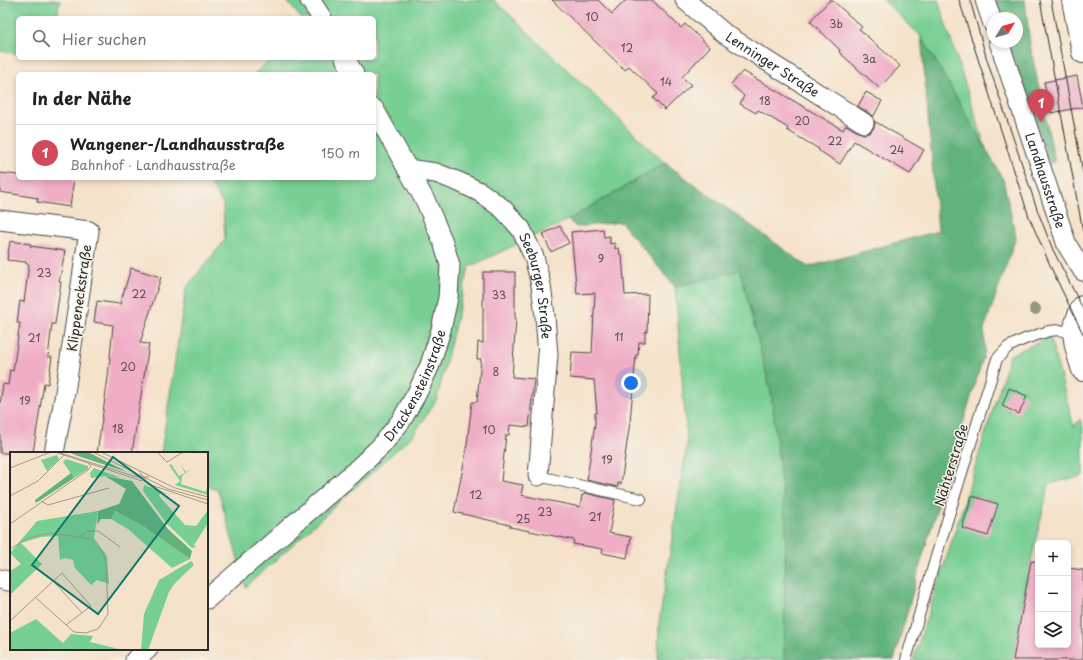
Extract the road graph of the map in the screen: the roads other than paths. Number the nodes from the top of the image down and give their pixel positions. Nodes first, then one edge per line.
1 (310, 0) edge
2 (685, 0) edge
3 (985, 0) edge
4 (1073, 0) edge
5 (989, 12) edge
6 (321, 16) edge
7 (1001, 48) edge
8 (1083, 52) edge
9 (346, 60) edge
10 (353, 72) edge
11 (376, 113) edge
12 (864, 123) dead end
13 (407, 169) junction
14 (0, 220) edge
15 (1083, 271) edge
16 (1083, 307) edge
17 (1074, 333) junction
18 (1083, 370) edge
19 (54, 452) edge
20 (538, 476) joint
21 (641, 498) dead end
22 (0, 578) edge
23 (10, 581) edge
24 (208, 598) edge
25 (147, 650) edge
26 (135, 660) edge
27 (906, 660) edge

1 - 6 street
2 - 12 street, Lenninger Straße
3 - 5 street
4 - 8 street
7 - 15 street, Landhausstraße
9 - 10 street
11 - 13 street, Drackensteinstraße
13 - 20 street, Seeburger Straße
13 - 24 street, Drackensteinstraße
14 - 19 street, Klippeneckstraße
16 - 17 street
17 - 18 street
17 - 27 lane, Nähterstraße
20 - 21 lane
22 - 23 street
25 - 26 street

